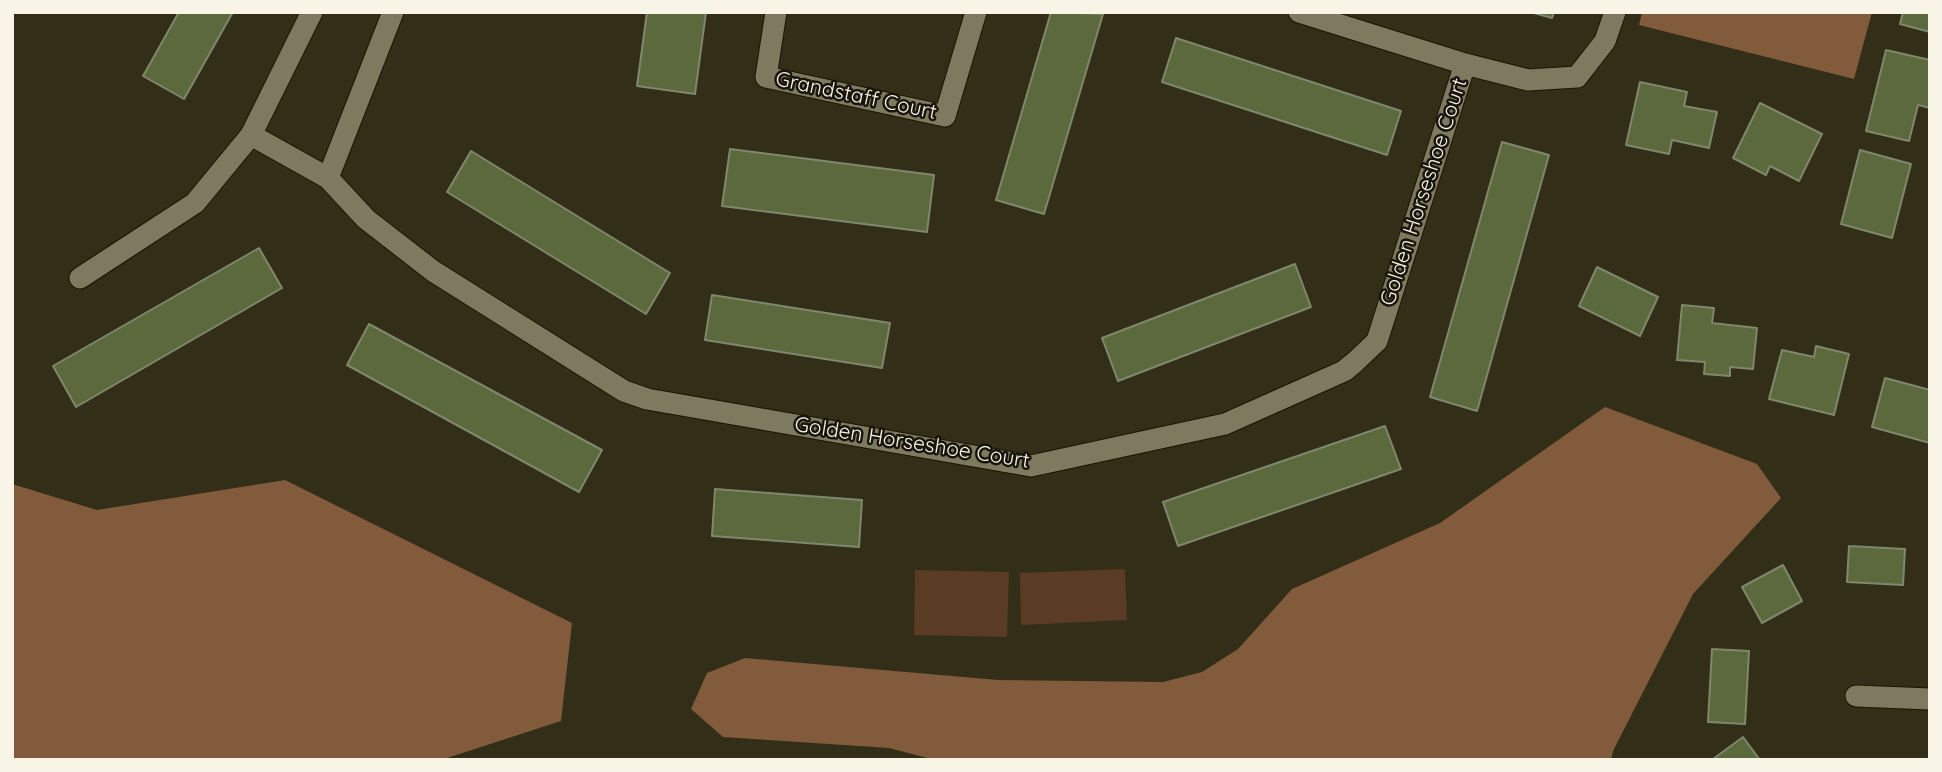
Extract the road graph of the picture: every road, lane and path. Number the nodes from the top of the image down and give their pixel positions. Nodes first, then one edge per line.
1 (312, 12) edge
2 (393, 12) edge
3 (776, 12) edge
4 (976, 12) edge
5 (1299, 12) edge
6 (1615, 12) edge
7 (1465, 64) junction
8 (251, 135) junction
9 (328, 178) junction
10 (80, 278) dead end
11 (1856, 696) dead end
12 (1930, 699) edge

1 - 8 street
2 - 9 street
3 - 4 street, Grandstaff Court
5 - 7 street
6 - 7 street
7 - 9 street, Golden Horseshoe Court
8 - 9 street, Golden Horseshoe Court
8 - 10 street
11 - 12 street

